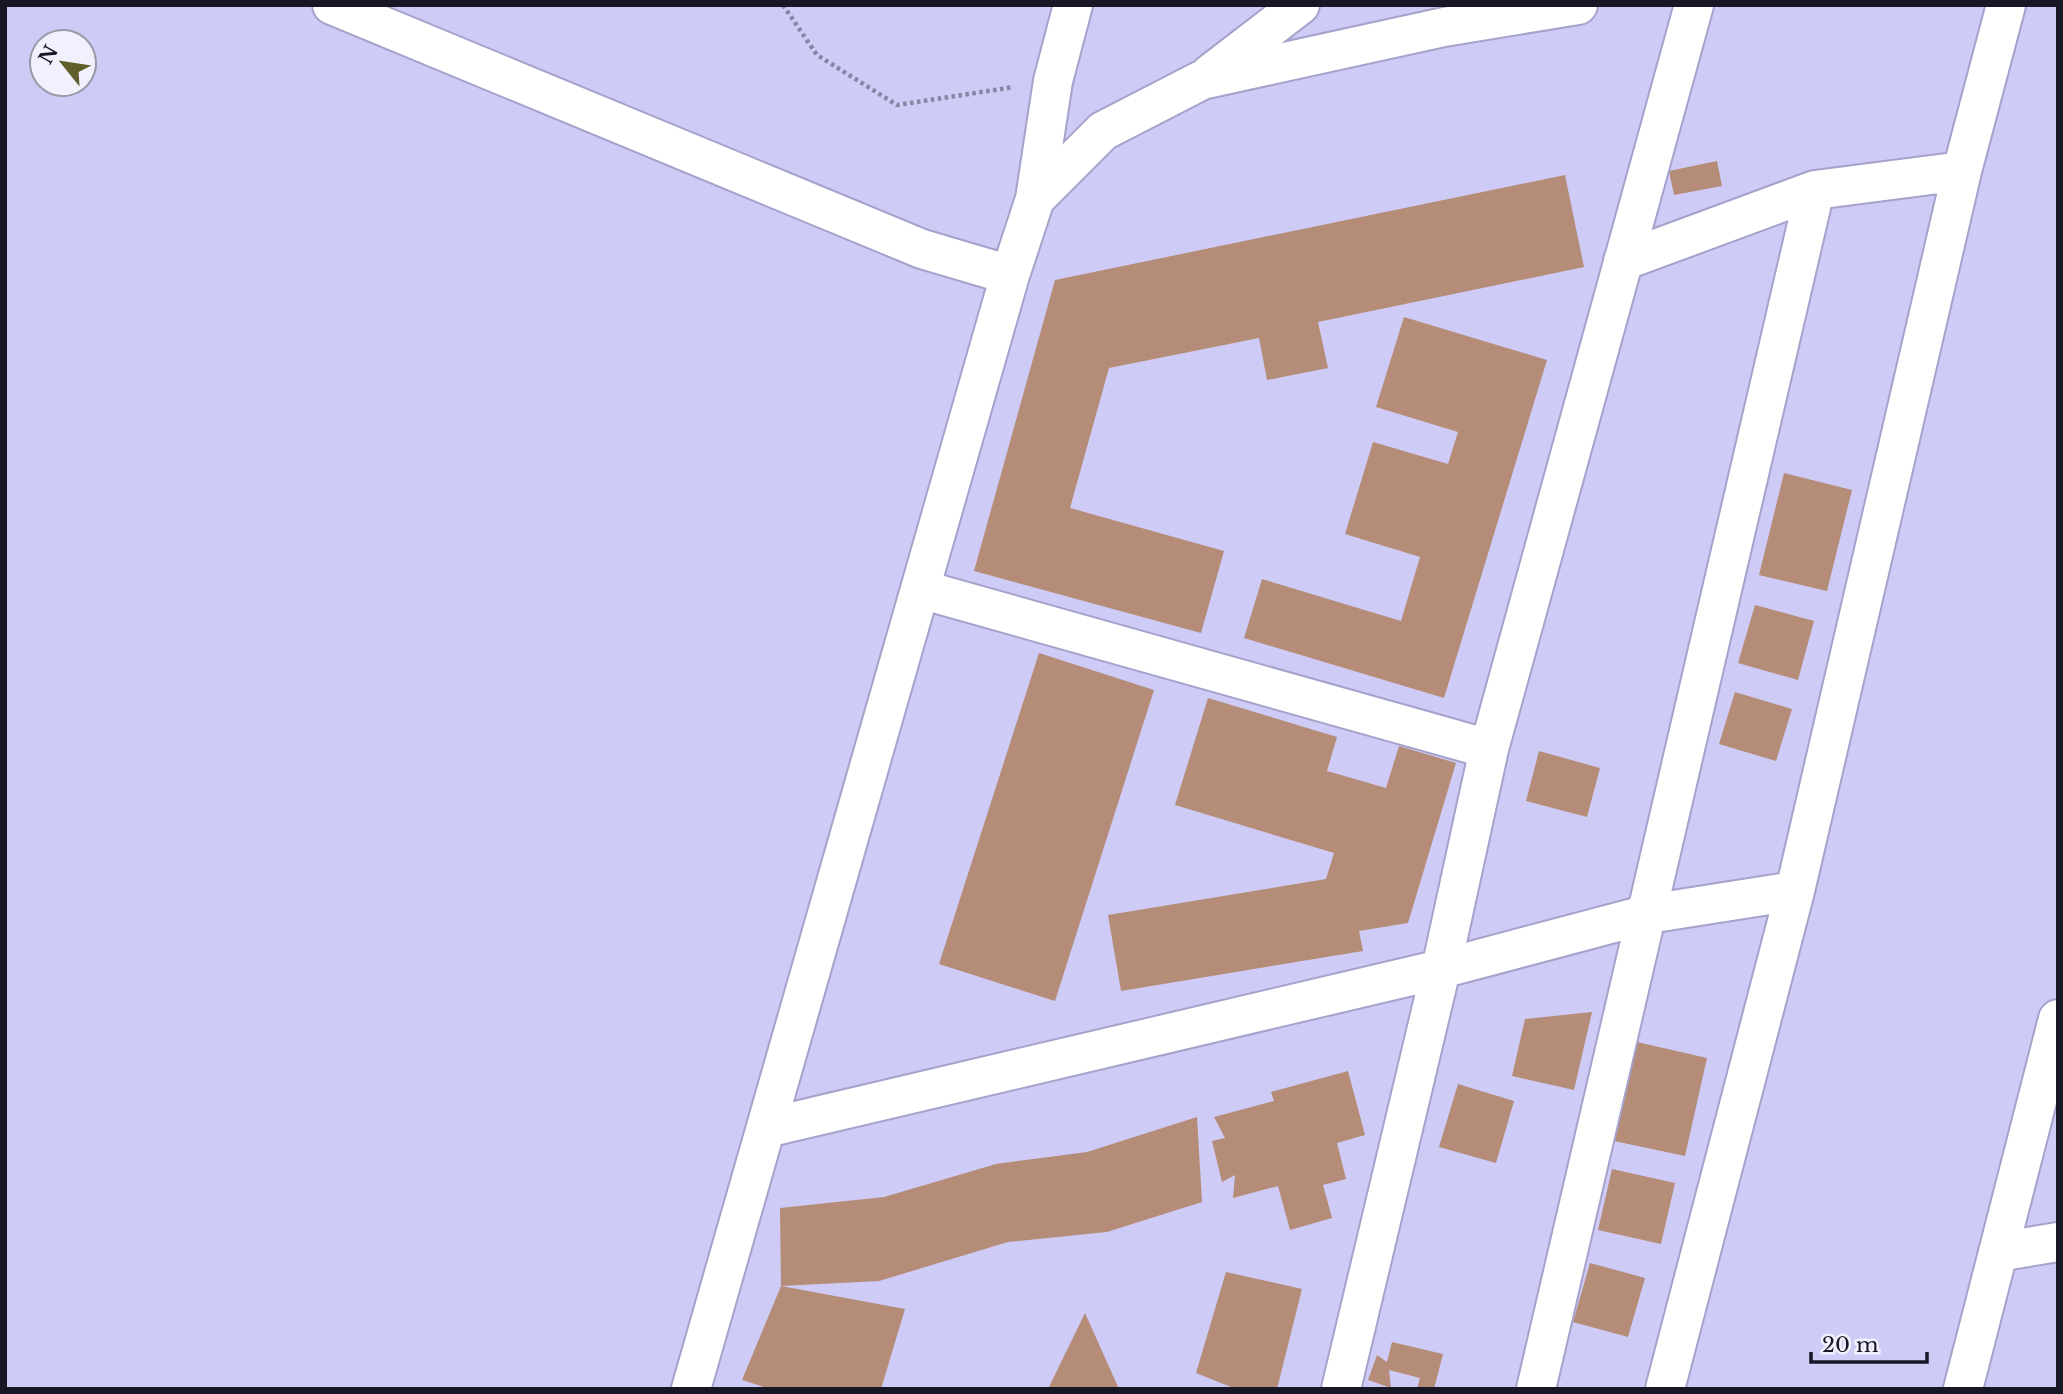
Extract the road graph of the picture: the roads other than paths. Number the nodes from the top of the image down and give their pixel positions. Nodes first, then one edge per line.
1 (331, 5) edge
2 (1073, 5) edge
3 (1300, 5) edge
4 (1477, 5) edge
5 (1578, 5) edge
6 (1694, 5) edge
7 (2006, 5) edge
8 (1444, 27) junction
9 (1202, 80) junction
10 (1962, 171) junction
11 (1815, 190) junction
12 (1035, 199) junction
13 (1623, 261) junction
14 (1010, 275) junction
15 (920, 589) junction
16 (1489, 749) junction
17 (1795, 891) junction
18 (1648, 914) junction
19 (1441, 970) junction
20 (2056, 1032) edge
21 (766, 1128) junction
22 (2058, 1242) edge
23 (1998, 1252) junction
24 (691, 1389) edge
25 (1340, 1389) edge
26 (1536, 1389) edge
27 (1665, 1389) edge
28 (1963, 1389) edge

1 - 14 street
2 - 12 street
3 - 9 street
4 - 8 street
5 - 8 street
6 - 13 street
7 - 10 street
8 - 9 street
9 - 12 street
10 - 11 street
10 - 17 street
11 - 13 street
11 - 18 street
12 - 14 street
13 - 16 street
14 - 15 street
15 - 16 street
15 - 21 street
16 - 19 street
17 - 18 street
17 - 27 street
18 - 19 street
18 - 26 street
19 - 21 street
19 - 25 street
20 - 23 street
21 - 24 street
22 - 23 street
23 - 28 street

